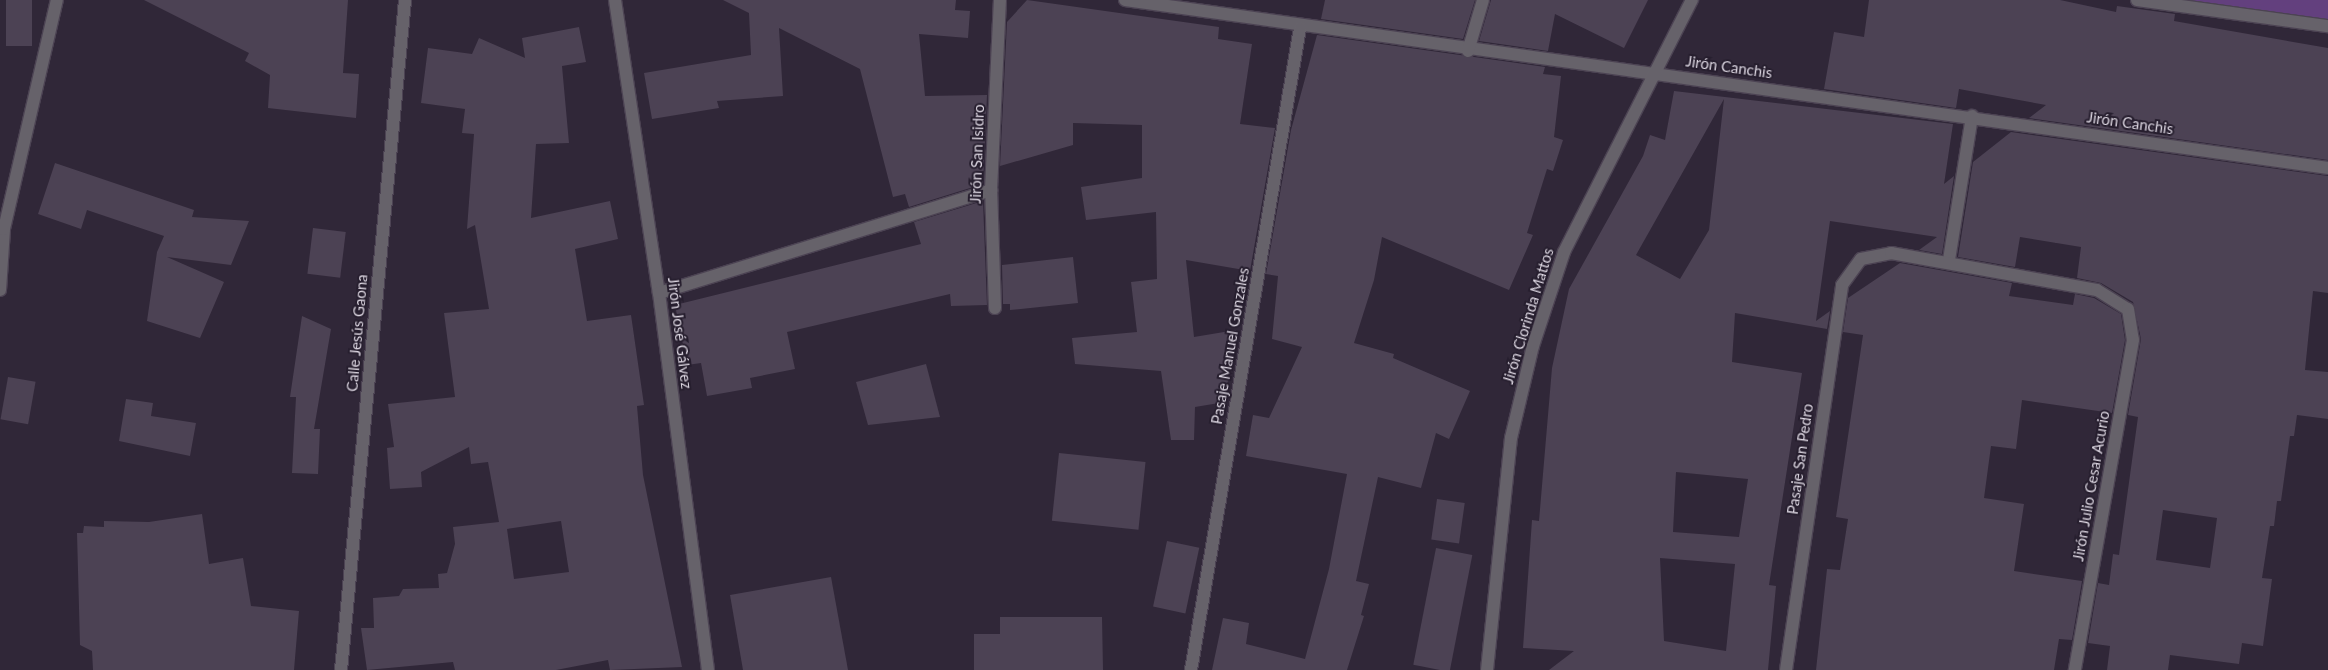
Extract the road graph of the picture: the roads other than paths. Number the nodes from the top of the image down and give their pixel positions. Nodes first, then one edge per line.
1 (57, 0) edge
2 (405, 0) edge
3 (615, 0) edge
4 (1000, 0) edge
5 (1125, 0) edge
6 (1483, 0) edge
7 (1692, 0) edge
8 (2138, 0) edge
9 (2328, 26) edge
10 (1300, 28) junction
11 (1468, 51) junction
12 (1654, 74) junction
13 (1972, 116) junction
14 (2328, 168) edge
15 (991, 190) junction
16 (2, 228) edge
17 (1949, 260) junction
18 (0, 290) edge
19 (659, 293) junction
20 (995, 308) dead end
21 (341, 670) edge
22 (708, 670) edge
23 (1191, 670) edge
24 (1487, 670) edge
25 (1786, 670) edge
26 (2075, 670) edge

1 - 16 street
2 - 21 street, Calle Jesús Gaona
3 - 19 street, Jirón José Gálvez
4 - 15 street, Jirón San Isidro
5 - 10 street, Jirón Canchis
6 - 11 street
7 - 12 street, Jirón Clorinda Mattos
8 - 9 street
10 - 11 street, Jirón Canchis
10 - 23 street, Pasaje Manuel Gonzales
11 - 12 street, Jirón Canchis
12 - 13 street, Jirón Canchis
12 - 24 street, Jirón Clorinda Mattos
13 - 14 street, Jirón Canchis
13 - 17 street
15 - 19 street
15 - 20 street, Jirón San Isidro
16 - 18 street
17 - 25 street, Pasaje San Pedro
17 - 26 street, Jirón Julio Cesar Acurio
19 - 22 street, Jirón José Gálvez

